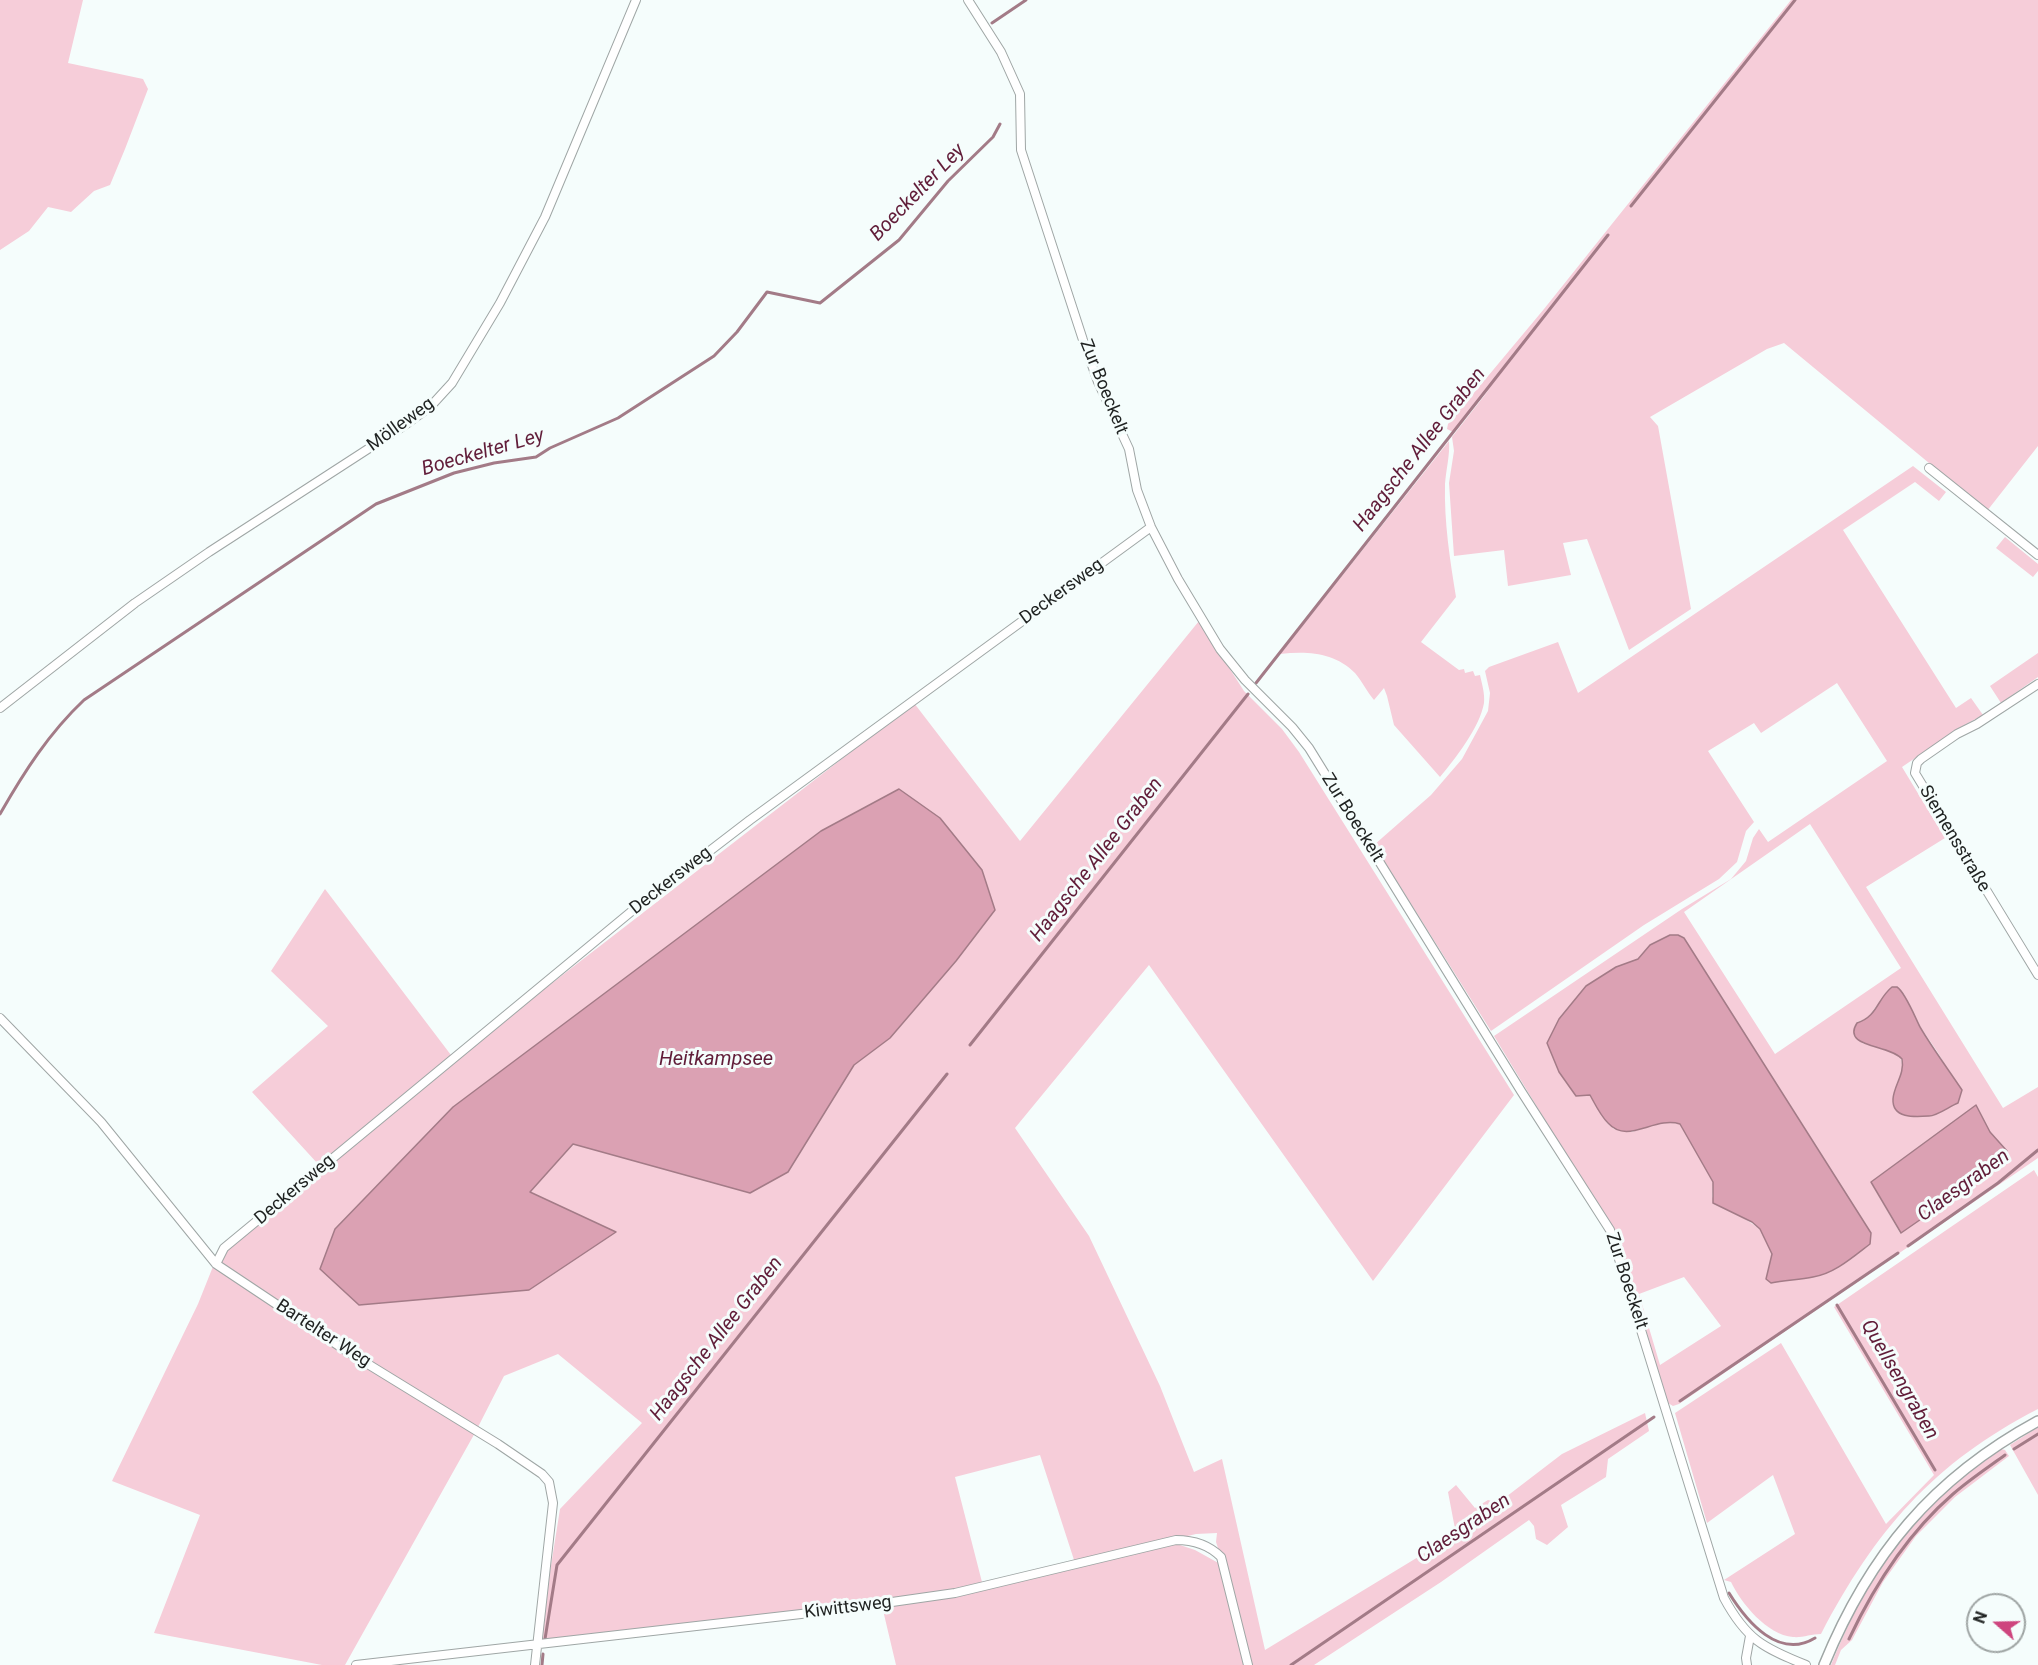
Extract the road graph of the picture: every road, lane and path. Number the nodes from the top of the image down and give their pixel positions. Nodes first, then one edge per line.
1 (636, 0) edge
2 (968, 0) edge
3 (1929, 468) dead end
4 (1151, 527) junction
5 (2038, 555) edge
6 (2038, 684) edge
7 (0, 708) edge
8 (2038, 975) edge
9 (0, 1018) edge
10 (216, 1264) junction
11 (2038, 1421) edge
12 (1750, 1636) junction
13 (538, 1644) junction
14 (356, 1665) edge
15 (535, 1665) edge
16 (1248, 1665) edge
17 (1747, 1665) edge
18 (1806, 1665) edge
19 (1824, 1665) edge

1 - 7 street, Mölleweg
2 - 4 street, Zur Boeckelt
3 - 5 street
4 - 10 street, Deckersweg
4 - 12 street, Zur Boeckelt
6 - 8 street, Siemensstraße
9 - 10 street, Bartelter Weg
10 - 13 street, Bartelter Weg
11 - 19 street
12 - 17 street
12 - 18 street, Zur Boeckelt
13 - 14 street, Kiwittsweg
13 - 15 street, Bartelter Weg
13 - 16 street, Kiwittsweg

